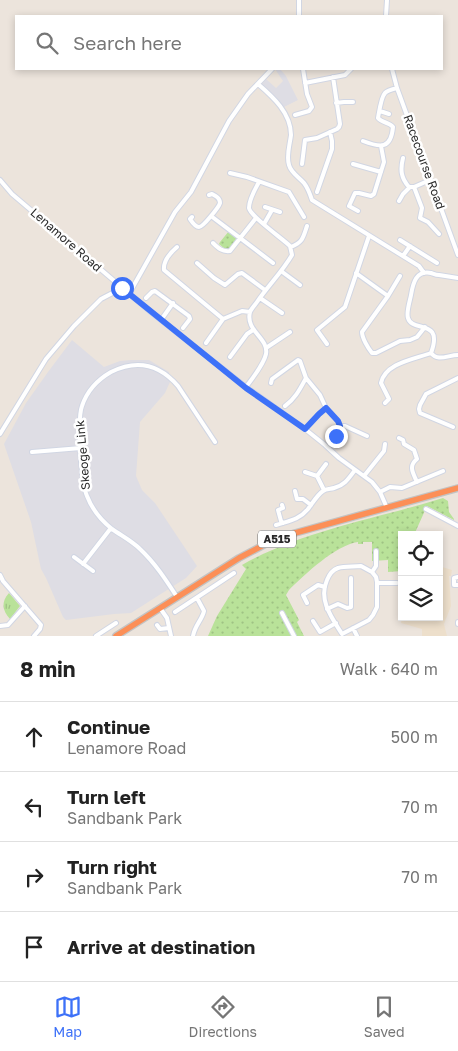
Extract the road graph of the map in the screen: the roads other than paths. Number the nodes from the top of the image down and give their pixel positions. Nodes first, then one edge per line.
1 (299, 0) edge
2 (387, 0) edge
3 (299, 15) edge
4 (386, 15) edge
5 (271, 70) edge
6 (304, 70) edge
7 (350, 70) edge
8 (392, 70) edge
9 (333, 76) junction
10 (305, 83) junction
11 (258, 84) junction
12 (397, 88) junction
13 (353, 102) dead end
14 (336, 103) junction
15 (380, 111) junction
16 (389, 114) dead end
17 (295, 115) dead end
18 (330, 132) junction
19 (364, 142) dead end
20 (381, 146) junction
21 (404, 158) dead end
22 (302, 164) dead end
23 (353, 164) dead end
24 (381, 172) junction
25 (230, 173) dead end
26 (0, 180) edge
27 (430, 180) junction
28 (259, 182) junction
29 (412, 187) junction
30 (317, 192) dead end
31 (209, 195) dead end
32 (399, 201) dead end
33 (265, 207) dead end
34 (272, 210) junction
35 (358, 211) dead end
36 (280, 212) dead end
37 (211, 216) junction
38 (192, 217) dead end
39 (304, 217) dead end
40 (256, 218) junction
41 (264, 224) junction
42 (307, 226) dead end
43 (440, 234) dead end
44 (369, 236) junction
45 (240, 238) junction
46 (400, 240) dead end
47 (213, 243) dead end
48 (410, 246) junction
49 (177, 247) dead end
50 (291, 247) junction
51 (458, 255) edge
52 (403, 256) junction
53 (429, 258) junction
54 (197, 263) dead end
55 (273, 263) dead end
56 (437, 263) dead end
57 (426, 264) dead end
58 (281, 271) junction
59 (356, 273) junction
60 (424, 273) junction
61 (400, 276) dead end
62 (458, 278) edge
63 (300, 285) dead end
64 (122, 288) junction
65 (265, 290) junction
66 (129, 294) junction
67 (388, 296) junction
68 (146, 298) dead end
69 (260, 298) junction
70 (173, 304) junction
71 (250, 312) junction
72 (282, 313) dead end
73 (223, 318) junction
74 (161, 320) junction
75 (183, 328) dead end
76 (425, 328) junction
77 (253, 330) junction
78 (290, 332) dead end
79 (206, 343) dead end
80 (327, 344) dead end
81 (266, 348) junction
82 (431, 353) junction
83 (458, 355) edge
84 (230, 357) dead end
85 (306, 378) junction
86 (458, 378) edge
87 (270, 383) dead end
88 (246, 388) junction
89 (386, 403) dead end
90 (285, 406) dead end
91 (326, 408) junction
92 (340, 426) junction
93 (453, 427) dead end
94 (305, 429) junction
95 (0, 434) edge
96 (367, 436) dead end
97 (399, 438) dead end
98 (331, 441) dead end
99 (215, 442) dead end
100 (385, 444) dead end
101 (81, 448) junction
102 (32, 452) dead end
103 (326, 464) dead end
104 (438, 466) dead end
105 (355, 470) junction
106 (305, 472) dead end
107 (317, 476) junction
108 (364, 476) junction
109 (417, 482) junction
110 (458, 488) edge
111 (324, 490) junction
112 (295, 491) dead end
113 (380, 492) junction
114 (282, 505) dead end
115 (311, 505) junction
116 (387, 508) junction
117 (426, 509) dead end
118 (278, 510) junction
119 (271, 512) dead end
120 (283, 523) junction
121 (276, 525) dead end
122 (458, 526) edge
123 (111, 528) junction
124 (376, 551) dead end
125 (74, 557) dead end
126 (83, 564) junction
127 (92, 571) dead end
128 (234, 572) dead end
129 (372, 572) junction
130 (0, 575) edge
131 (458, 577) edge
132 (351, 578) dead end
133 (377, 583) junction
134 (397, 583) dead end
135 (458, 585) edge
136 (325, 587) junction
137 (176, 597) junction
138 (197, 598) junction
139 (307, 603) dead end
140 (24, 606) junction
141 (160, 608) junction
142 (327, 609) junction
143 (175, 612) dead end
144 (282, 613) dead end
145 (313, 621) dead end
146 (114, 622) dead end
147 (336, 624) junction
148 (156, 625) dead end
149 (0, 626) edge
150 (170, 628) junction
151 (353, 628) junction
152 (341, 635) edge
153 (34, 636) edge
154 (96, 636) edge
155 (116, 636) edge
156 (171, 636) edge
157 (193, 636) edge
158 (294, 636) edge
159 (357, 636) edge

1 - 3 street
2 - 4 street
5 - 11 street
6 - 10 street
7 - 9 street
8 - 12 street, Racecourse Road
9 - 10 street
9 - 14 street
10 - 17 street
11 - 44 street
11 - 66 street
12 - 15 street
12 - 27 street, Racecourse Road
13 - 14 street
14 - 18 street
15 - 16 street
15 - 20 street
18 - 22 street
18 - 30 street
19 - 20 street
20 - 24 street
21 - 29 street
23 - 24 street
24 - 35 street
25 - 28 street
26 - 64 street, Lenamore Road
27 - 29 street
27 - 51 street, Racecourse Road
28 - 39 street
28 - 40 street
29 - 32 street
29 - 43 street
31 - 37 street
33 - 34 street
34 - 36 street
34 - 41 street
37 - 38 street
37 - 45 street
40 - 41 street
40 - 45 street
41 - 50 street
42 - 50 street
44 - 52 street
44 - 59 street
45 - 47 street
45 - 55 street
46 - 48 street
48 - 52 street
48 - 53 street
49 - 73 street
50 - 58 street
52 - 60 street
53 - 56 street
53 - 57 street
54 - 65 street
58 - 63 street
58 - 65 street
59 - 67 street
59 - 80 street
60 - 62 street
60 - 76 street
61 - 67 street
64 - 66 street, Lenamore Road
64 - 95 street
65 - 69 street
66 - 74 street, Lenamore Road
67 - 76 street
68 - 70 street
69 - 71 street
69 - 72 street
70 - 74 street
70 - 75 street
71 - 73 street
71 - 77 street
73 - 79 street
74 - 88 street, Lenamore Road
76 - 82 street
77 - 81 street
77 - 84 street
78 - 81 street
81 - 88 street
82 - 83 street
82 - 89 street
85 - 87 street
85 - 90 street
85 - 91 street
86 - 93 street
88 - 94 street, Lenamore Road
91 - 92 street
91 - 94 street
92 - 96 street
92 - 98 street
94 - 105 street, Lenamore Road
97 - 109 street
99 - 101 street, Skeoge Link
100 - 108 street
101 - 102 street
101 - 123 street, Skeoge Link
103 - 107 street
104 - 109 street
105 - 108 street, Lenamore Road
105 - 111 street
106 - 107 street
107 - 111 street
108 - 113 street, Lenamore Road
109 - 113 street
110 - 116 highway, A515
111 - 115 street
112 - 115 street
113 - 116 street, Lenamore Road
114 - 118 street
115 - 120 street
116 - 137 highway, A515
117 - 122 street
118 - 119 street
118 - 120 street
120 - 121 street
123 - 126 street
123 - 137 street, Skeoge Link
124 - 129 street
125 - 126 street
126 - 127 street
128 - 138 street
129 - 133 street
129 - 136 street
130 - 140 street
131 - 135 street
132 - 142 street
133 - 134 street
133 - 151 street
136 - 139 street
136 - 142 street
137 - 141 highway, A515
138 - 143 street
138 - 157 street
140 - 149 street
140 - 153 street
141 - 150 street
141 - 155 highway, A515
142 - 147 street
144 - 158 street
145 - 147 street
146 - 154 street
147 - 152 street
148 - 150 street
150 - 156 street
151 - 152 street
151 - 159 street

